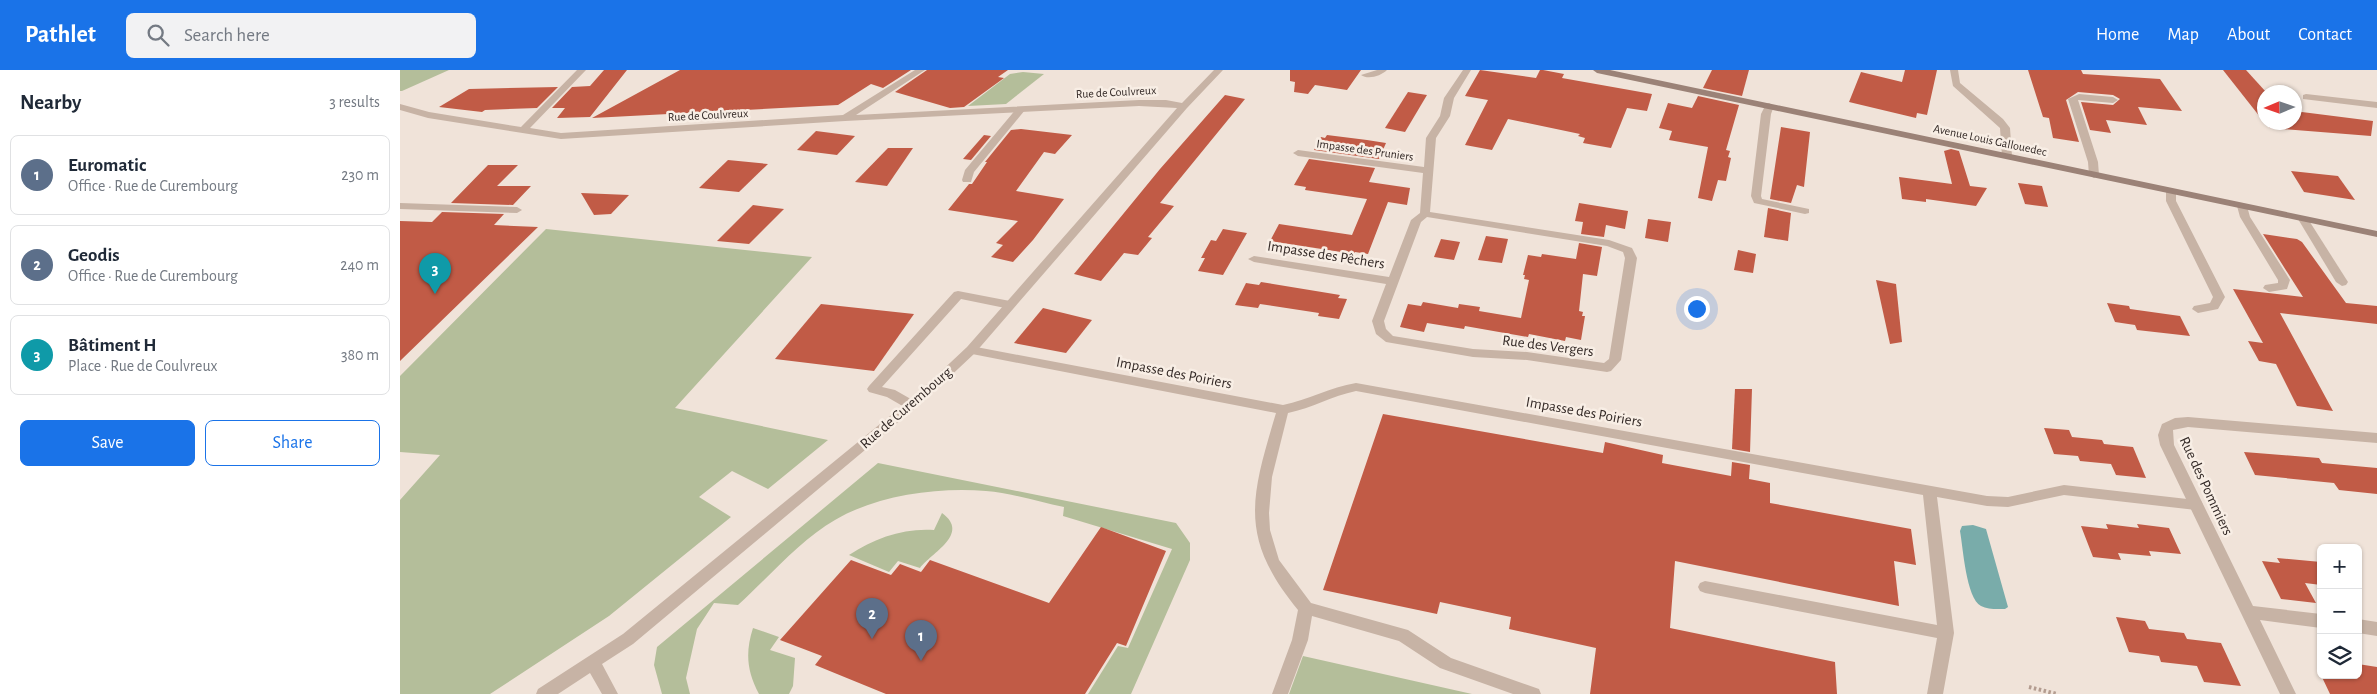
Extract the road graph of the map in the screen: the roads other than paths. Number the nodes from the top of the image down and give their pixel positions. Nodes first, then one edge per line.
1 (582, 70) edge
2 (921, 70) edge
3 (1219, 70) edge
4 (1383, 70) edge
5 (1467, 70) edge
6 (1597, 70) edge
7 (1954, 70) edge
8 (1610, 71) edge
9 (1365, 75) dead end
10 (2306, 97) dead end
11 (2113, 100) dead end
12 (2377, 105) edge
13 (1184, 106) junction
14 (1769, 106) junction
15 (400, 108) edge
16 (1020, 110) junction
17 (845, 118) junction
18 (523, 130) junction
19 (1298, 153) dead end
20 (2007, 156) junction
21 (1429, 171) junction
22 (2094, 175) junction
23 (967, 180) dead end
24 (2171, 191) junction
25 (400, 206) edge
26 (2242, 206) junction
27 (517, 210) dead end
28 (1805, 211) dead end
29 (1425, 214) junction
30 (2302, 219) junction
31 (2377, 234) edge
32 (1254, 259) dead end
33 (1392, 281) junction
34 (2342, 282) dead end
35 (2269, 288) dead end
36 (1010, 305) junction
37 (2198, 310) dead end
38 (971, 350) junction
39 (911, 405) junction
40 (1283, 410) junction
41 (2377, 438) edge
42 (1929, 490) junction
43 (2196, 505) junction
44 (1705, 587) dead end
45 (1306, 608) junction
46 (2249, 612) junction
47 (2317, 620) edge
48 (2362, 627) edge
49 (2377, 629) edge
50 (1946, 633) junction
51 (592, 662) junction
52 (544, 694) edge
53 (610, 694) edge
54 (1280, 694) edge
55 (1533, 694) edge
56 (1935, 694) edge
57 (2288, 694) edge

1 - 18 street
2 - 17 street
3 - 13 street, Rue de Curembourg
4 - 9 street
5 - 21 street
6 - 8 main road, Avenue Louis Gallouedec
7 - 20 street
8 - 14 main road, Avenue Louis Gallouedec
10 - 12 street
11 - 22 street
13 - 16 street, Rue de Coulvreux
13 - 36 street, Rue de Curembourg
14 - 20 main road, Avenue Louis Gallouedec
14 - 28 street
15 - 18 street, Rue de Coulvreux
16 - 17 street, Rue de Coulvreux
16 - 23 street
17 - 18 street, Rue de Coulvreux
19 - 21 street, Impasse des Pruniers
20 - 22 main road, Avenue Louis Gallouedec
21 - 29 street
22 - 24 main road, Avenue Louis Gallouedec
24 - 26 main road, Avenue Louis Gallouedec
24 - 37 street
25 - 27 street
26 - 30 main road, Avenue Louis Gallouedec
26 - 35 street
29 - 33 street, Rue des Vergers
29 - 33 street, Rue des Vergers
30 - 31 main road, Avenue Louis Gallouedec
30 - 34 street
32 - 33 street, Impasse des Pêchers
36 - 38 street, Rue de Curembourg
36 - 39 street
38 - 39 street, Rue de Curembourg
38 - 40 street, Impasse des Poiriers
39 - 51 street, Rue de Curembourg
40 - 42 street, Impasse des Poiriers
40 - 45 street
41 - 43 street, Rue des Pommiers
42 - 43 street, Impasse des Poiriers
42 - 50 street
43 - 46 street, Rue des Pommiers
44 - 50 street
45 - 54 street
45 - 55 street
46 - 47 street
46 - 57 street, Rue des Pommiers
48 - 49 street
50 - 56 street
51 - 52 street, Rue de Curembourg
51 - 53 street

